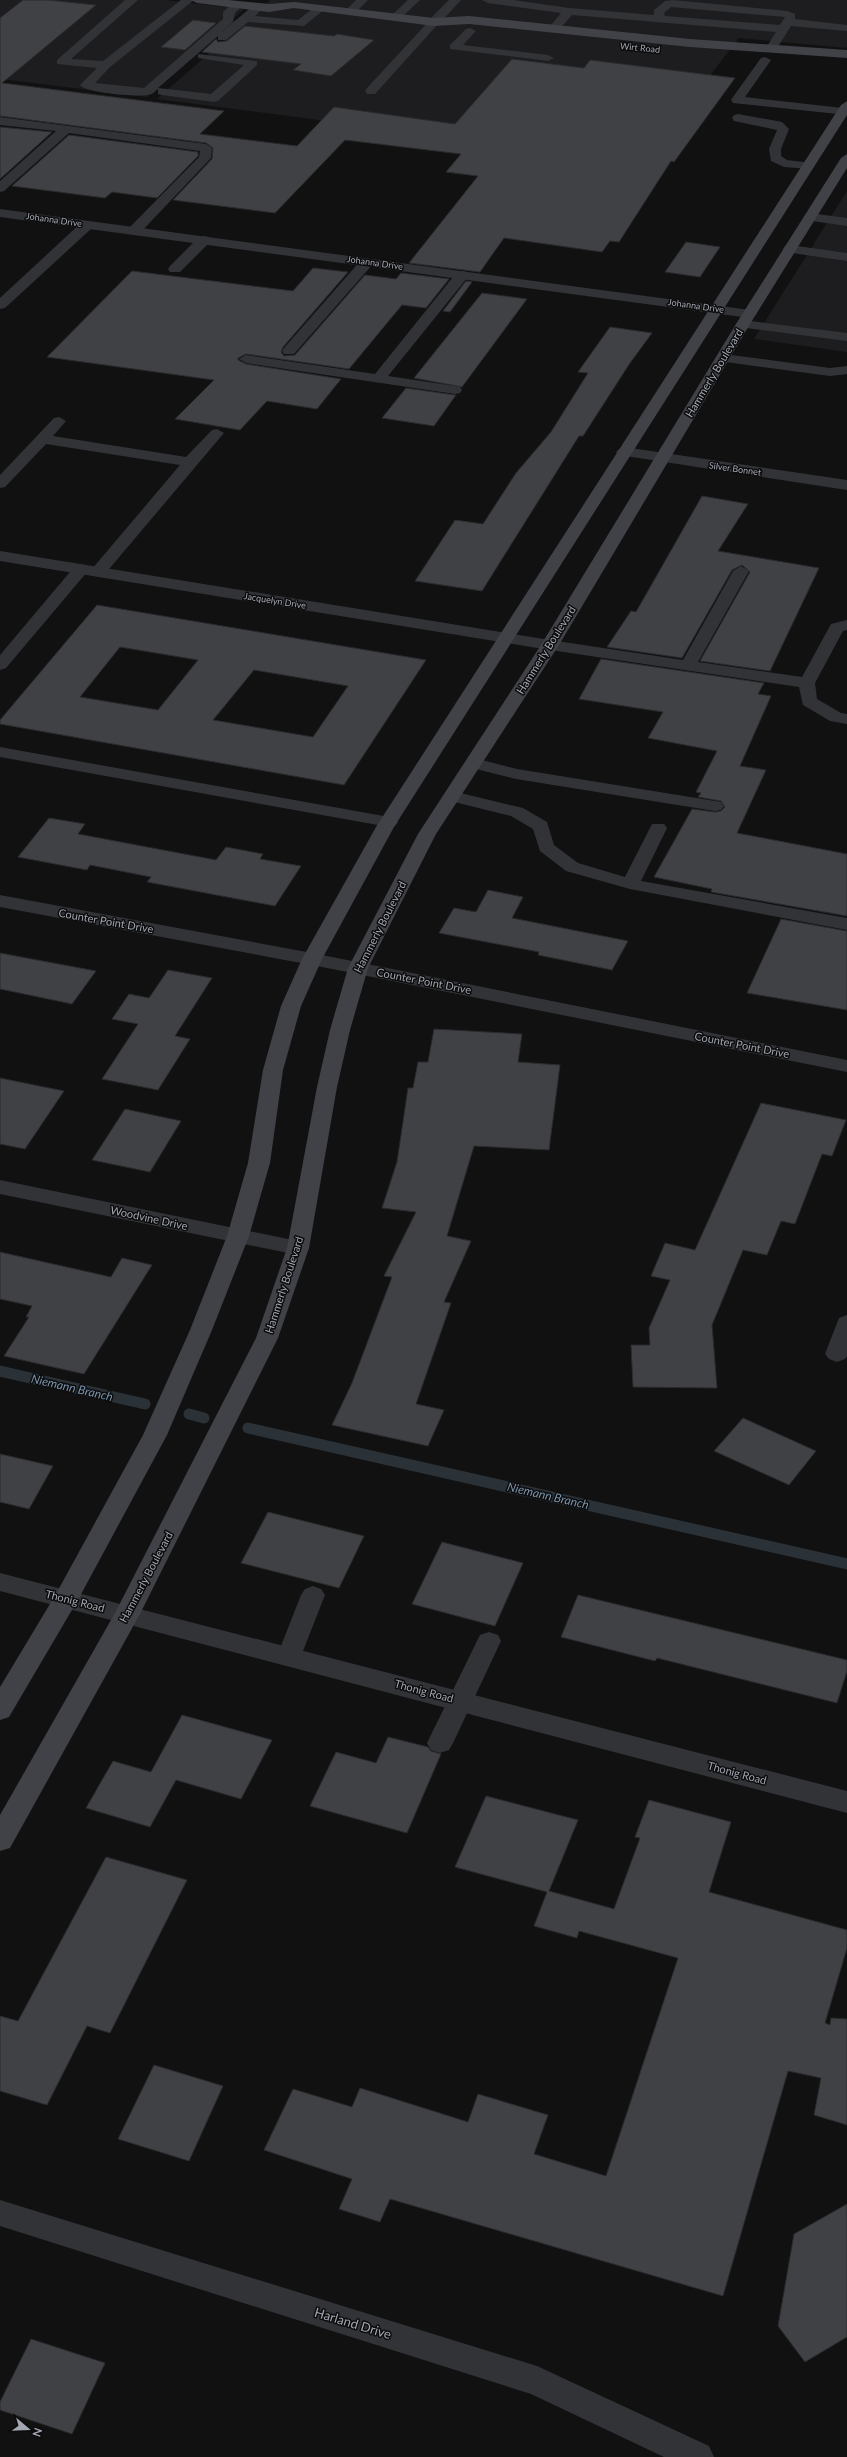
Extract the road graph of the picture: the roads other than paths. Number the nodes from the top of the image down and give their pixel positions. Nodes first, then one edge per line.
1 (132, 0) edge
2 (188, 0) edge
3 (197, 0) edge
4 (362, 0) edge
5 (414, 0) edge
6 (455, 0) edge
7 (488, 0) edge
8 (290, 3) edge
9 (237, 5) junction
10 (258, 7) junction
11 (320, 8) junction
12 (569, 11) junction
13 (350, 12) junction
14 (396, 17) junction
15 (245, 18) junction
16 (661, 19) junction
17 (434, 22) junction
18 (785, 26) junction
19 (847, 28) edge
20 (554, 29) junction
21 (470, 31) junction
22 (648, 39) junction
23 (772, 48) junction
24 (847, 54) edge
25 (202, 56) junction
26 (548, 58) dead end
27 (765, 60) junction
28 (787, 62) dead end
29 (106, 65) junction
30 (371, 91) dead end
31 (845, 109) edge
32 (738, 118) dead end
33 (0, 121) edge
34 (66, 129) junction
35 (847, 158) edge
36 (807, 166) junction
37 (0, 188) edge
38 (810, 189) junction
39 (0, 213) edge
40 (810, 217) junction
41 (847, 222) edge
42 (87, 225) junction
43 (134, 231) junction
44 (204, 240) junction
45 (790, 249) junction
46 (847, 256) edge
47 (368, 262) junction
48 (175, 269) dead end
49 (462, 275) junction
50 (0, 305) edge
51 (715, 309) junction
52 (747, 319) junction
53 (847, 337) edge
54 (289, 351) dead end
55 (723, 358) junction
56 (246, 359) dead end
57 (847, 370) edge
58 (830, 372) junction
59 (378, 379) junction
60 (847, 380) edge
61 (455, 390) dead end
62 (60, 421) dead end
63 (217, 433) dead end
64 (43, 439) junction
65 (624, 452) junction
66 (663, 458) junction
67 (190, 462) junction
68 (0, 484) edge
69 (847, 485) edge
70 (0, 556) edge
71 (81, 569) junction
72 (741, 571) dead end
73 (98, 572) junction
74 (847, 625) edge
75 (505, 639) junction
76 (550, 645) junction
77 (0, 665) edge
78 (688, 666) junction
79 (807, 683) junction
80 (847, 719) edge
81 (0, 752) edge
82 (474, 763) junction
83 (452, 796) junction
84 (715, 806) dead end
85 (389, 822) junction
86 (658, 828) dead end
87 (630, 884) junction
88 (0, 901) edge
89 (847, 924) edge
90 (312, 959) junction
91 (358, 968) junction
92 (847, 1066) edge
93 (0, 1187) edge
94 (238, 1236) junction
95 (298, 1248) junction
96 (847, 1323) edge
97 (837, 1354) dead end
98 (0, 1582) edge
99 (314, 1595) dead end
100 (66, 1598) junction
101 (127, 1614) junction
102 (489, 1641) dead end
103 (289, 1656) junction
104 (459, 1700) junction
105 (0, 1710) edge
106 (440, 1743) dead end
107 (847, 1802) edge
108 (0, 1840) edge
109 (0, 2213) edge
110 (698, 2457) edge

1 - 29 lane
2 - 29 lane
3 - 9 main road, Wirt Road
4 - 13 lane
5 - 14 lane
6 - 17 street
7 - 12 lane
8 - 10 main road, Wirt Road
8 - 11 main road, Wirt Road
9 - 10 main road, Wirt Road
9 - 29 lane
10 - 15 lane
11 - 13 main road, Wirt Road
11 - 15 lane
12 - 16 lane
12 - 20 lane
13 - 14 main road, Wirt Road
14 - 17 main road, Wirt Road
15 - 25 lane
16 - 18 lane
16 - 18 lane
16 - 22 lane
17 - 20 main road, Wirt Road
17 - 21 main road, Wirt Road
17 - 30 lane
18 - 19 lane
18 - 23 lane
20 - 22 main road, Wirt Road
21 - 26 lane
21 - 27 main road, Wirt Road
22 - 23 main road, Wirt Road
23 - 24 main road, Wirt Road
25 - 25 lane
27 - 28 main road, Wirt Road
27 - 31 lane
31 - 36 main road, Hammerly Boulevard
32 - 36 lane
33 - 34 lane
34 - 37 lane
34 - 43 lane
35 - 38 main road, Hammerly Boulevard
36 - 38 main road, Hammerly Boulevard
38 - 40 main road, Hammerly Boulevard
38 - 51 main road, Hammerly Boulevard
39 - 42 street, Johanna Drive
40 - 41 lane
40 - 45 main road, Hammerly Boulevard
42 - 43 street, Johanna Drive
42 - 50 lane
43 - 44 street, Johanna Drive
44 - 47 street, Johanna Drive
44 - 48 lane
45 - 46 lane
45 - 52 main road, Hammerly Boulevard
47 - 49 street, Johanna Drive
47 - 54 lane
49 - 51 street, Johanna Drive
49 - 59 lane
51 - 52 street, Johanna Drive
51 - 65 main road, Hammerly Boulevard
52 - 53 lane
52 - 55 main road, Hammerly Boulevard
55 - 58 lane
55 - 66 main road, Hammerly Boulevard
56 - 59 lane
57 - 58 lane
58 - 60 lane
59 - 61 lane
62 - 64 lane
63 - 67 lane
64 - 67 lane
64 - 68 lane
65 - 66 street, Silver Bonnet
65 - 75 main road, Hammerly Boulevard
66 - 69 street, Silver Bonnet
66 - 76 main road, Hammerly Boulevard
67 - 73 lane
70 - 71 street, Jacquelyn Drive
71 - 73 street, Jacquelyn Drive
71 - 77 lane
72 - 78 lane
73 - 75 street, Jacquelyn Drive
74 - 79 lane
75 - 76 street, Jacquelyn Drive
75 - 85 main road, Hammerly Boulevard
76 - 78 lane
76 - 82 main road, Hammerly Boulevard
78 - 79 lane
79 - 80 lane
81 - 85 lane
82 - 83 main road, Hammerly Boulevard
82 - 84 lane
83 - 87 lane
83 - 91 main road, Hammerly Boulevard
85 - 90 main road, Hammerly Boulevard
86 - 87 lane
87 - 89 lane
88 - 90 street, Counter Point Drive
90 - 91 street, Counter Point Drive
90 - 94 main road, Hammerly Boulevard
91 - 92 street, Counter Point Drive
91 - 95 main road, Hammerly Boulevard
93 - 94 street, Woodvine Drive
94 - 95 street, Woodvine Drive
94 - 100 main road, Hammerly Boulevard
95 - 101 main road, Hammerly Boulevard
96 - 97 street
98 - 100 street, Thonig Road
99 - 103 lane
100 - 101 street, Thonig Road
100 - 105 main road, Hammerly Boulevard
101 - 103 street, Thonig Road
101 - 108 main road, Hammerly Boulevard
102 - 104 lane
103 - 104 street, Thonig Road
104 - 106 lane
104 - 107 street, Thonig Road
109 - 110 street, Harland Drive

